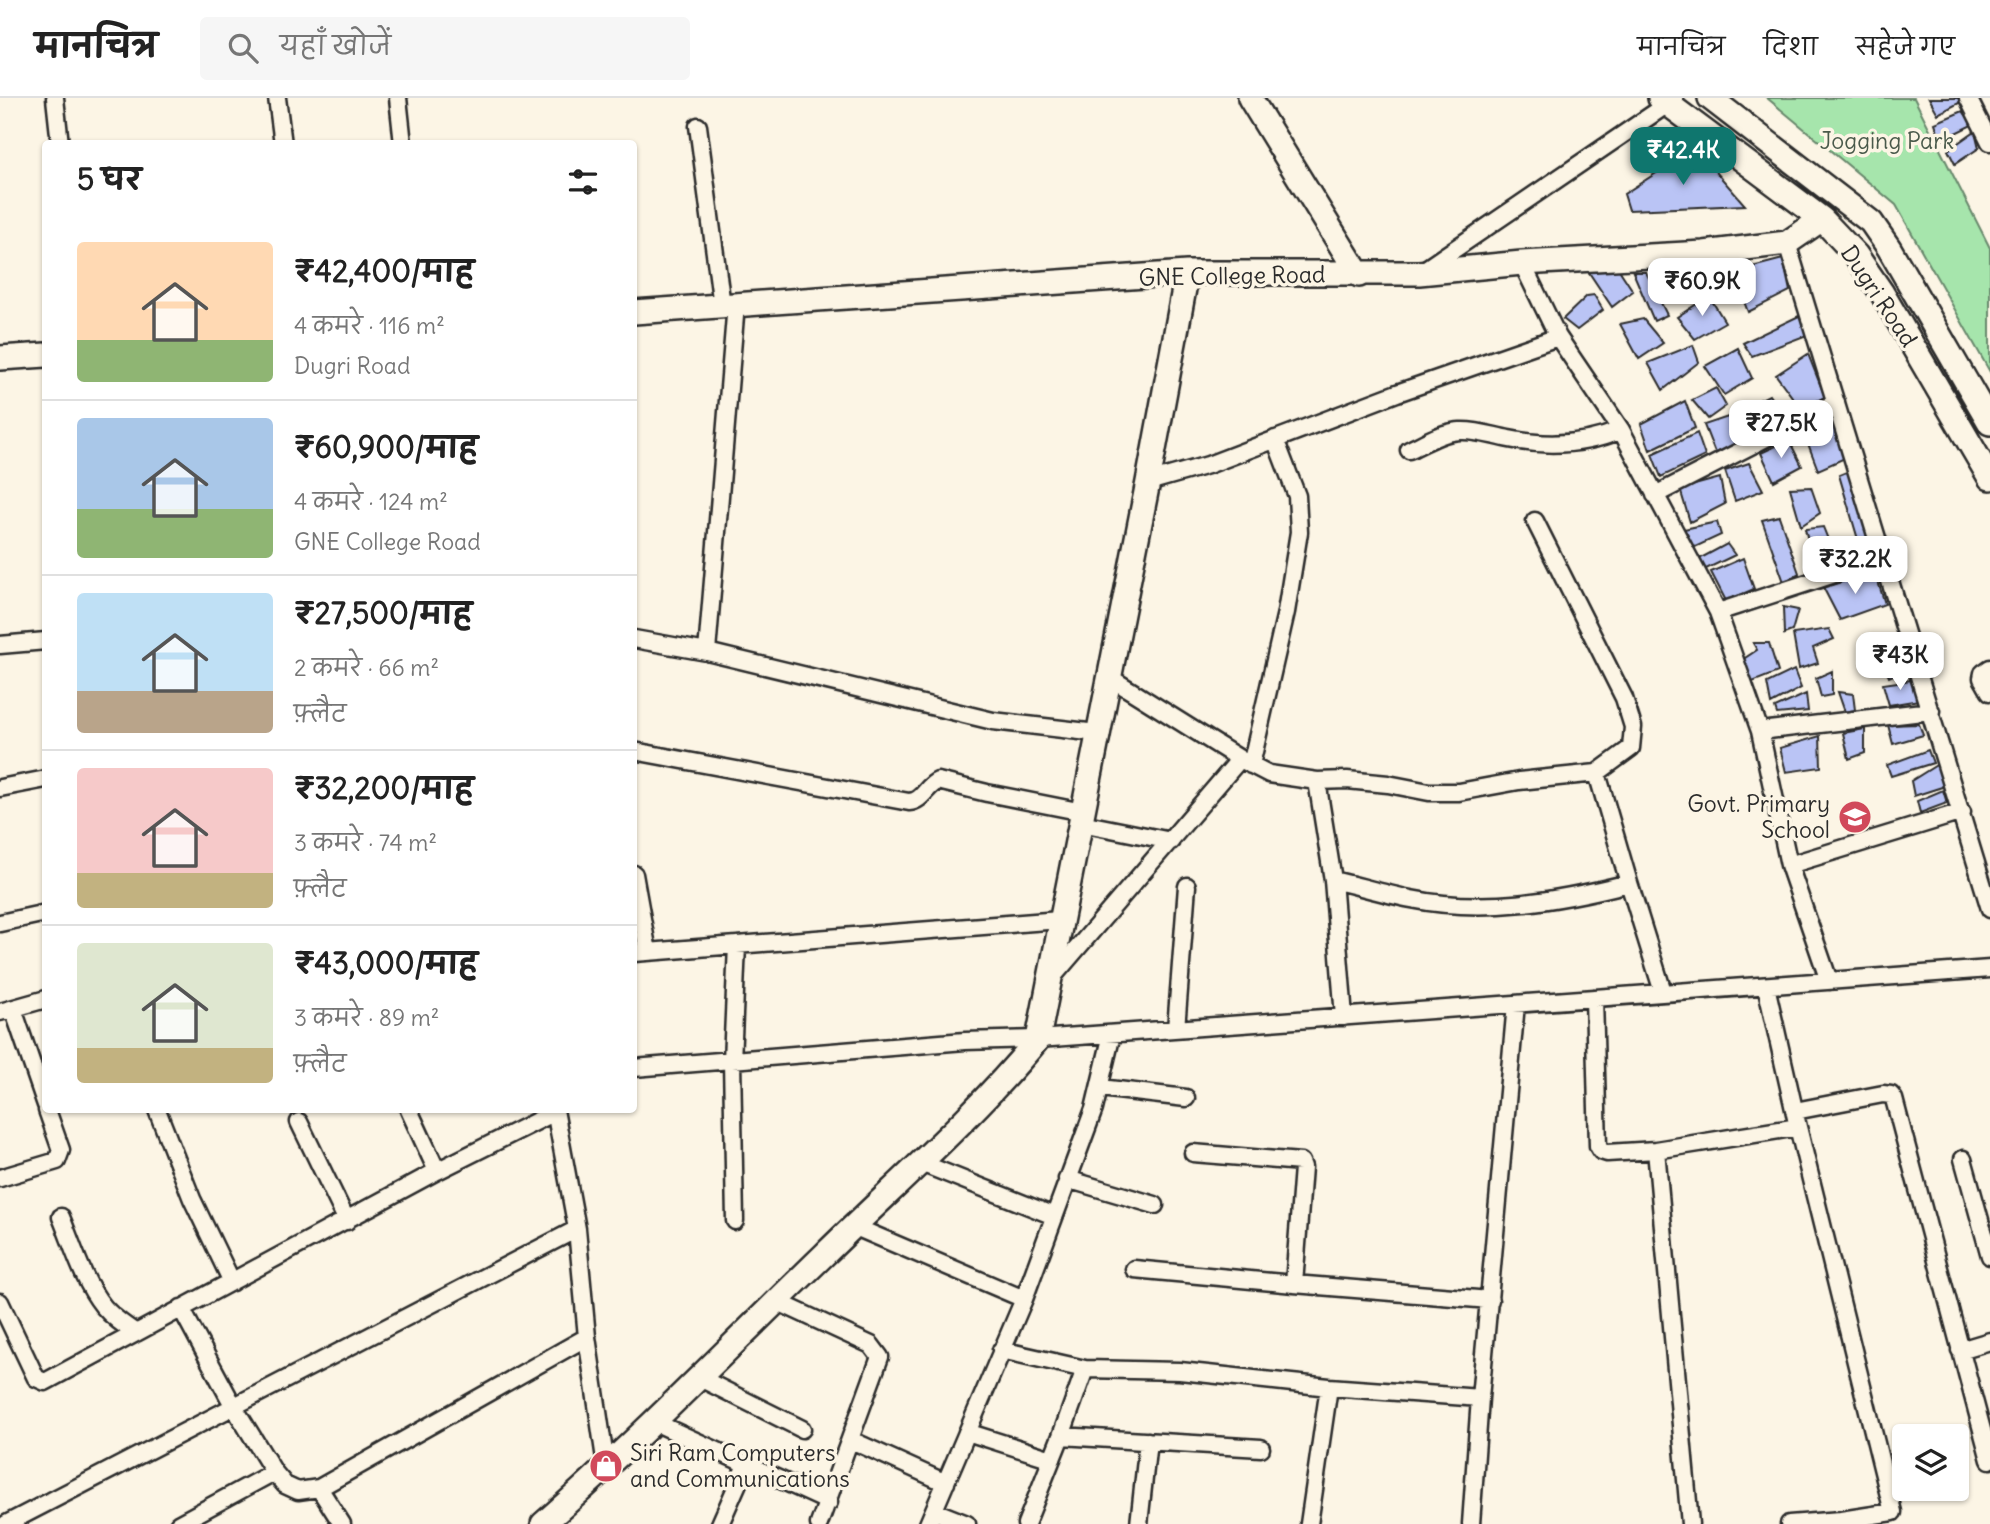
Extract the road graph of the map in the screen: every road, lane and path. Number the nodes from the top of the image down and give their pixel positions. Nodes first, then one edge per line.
1 (55, 98) edge
2 (277, 98) edge
3 (398, 98) edge
4 (1250, 98) edge
5 (1710, 98) edge
6 (1968, 98) edge
7 (1668, 100) edge
8 (698, 126) dead end
9 (60, 140) edge
10 (282, 140) edge
11 (403, 140) edge
12 (1990, 142) edge
13 (1822, 219) junction
14 (1787, 243) junction
15 (1522, 263) junction
16 (1419, 273) junction
17 (1186, 274) junction
18 (1359, 275) junction
19 (729, 305) junction
20 (637, 313) edge
21 (1558, 337) junction
22 (42, 355) edge
23 (0, 358) edge
24 (1836, 402) junction
25 (1990, 423) edge
26 (1621, 430) junction
27 (1275, 439) junction
28 (1409, 450) dead end
29 (1990, 478) edge
30 (1148, 482) junction
31 (1656, 495) junction
32 (1535, 521) dead end
33 (1884, 558) junction
34 (1718, 612) junction
35 (637, 640) edge
36 (42, 641) edge
37 (0, 645) edge
38 (706, 652) junction
39 (1990, 668) edge
40 (1109, 677) junction
41 (1990, 692) edge
42 (1931, 711) junction
43 (1760, 731) junction
44 (1097, 733) junction
45 (637, 752) edge
46 (1246, 762) junction
47 (1597, 773) junction
48 (42, 780) edge
49 (1317, 781) junction
50 (0, 788) edge
51 (1962, 812) junction
52 (1082, 817) junction
53 (1171, 841) junction
54 (1789, 864) junction
55 (1332, 880) junction
56 (1629, 883) junction
57 (1987, 884) edge
58 (1187, 886) dead end
59 (1990, 909) edge
60 (42, 914) edge
61 (637, 914) edge
62 (1060, 920) junction
63 (0, 923) edge
64 (737, 945) junction
65 (640, 953) edge
66 (1990, 969) edge
67 (1050, 980) junction
68 (1829, 981) junction
69 (1766, 986) junction
70 (1663, 992) junction
71 (1594, 998) junction
72 (42, 1000) edge
73 (1516, 1004) junction
74 (7, 1011) edge
75 (1344, 1017) junction
76 (1176, 1029) junction
77 (1112, 1034) junction
78 (1038, 1040) junction
79 (732, 1061) junction
80 (637, 1068) edge
81 (1100, 1088) junction
82 (42, 1097) edge
83 (1186, 1098) dead end
84 (48, 1113) edge
85 (159, 1113) edge
86 (411, 1113) edge
87 (551, 1113) edge
88 (555, 1113) edge
89 (1797, 1119) junction
90 (299, 1122) dead end
91 (1656, 1150) junction
92 (1193, 1153) dead end
93 (1964, 1159) dead end
94 (921, 1163) junction
95 (437, 1171) junction
96 (0, 1178) edge
97 (1067, 1179) junction
98 (1155, 1205) dead end
99 (1054, 1216) junction
100 (61, 1217) dead end
101 (346, 1221) junction
102 (735, 1221) dead end
103 (853, 1226) junction
104 (577, 1229) junction
105 (1990, 1256) edge
106 (1134, 1269) dead end
107 (232, 1282) junction
108 (1294, 1284) junction
109 (1024, 1299) junction
110 (1490, 1300) junction
111 (776, 1301) junction
112 (0, 1302) edge
113 (181, 1308) junction
114 (136, 1333) junction
115 (587, 1337) junction
116 (1990, 1341) edge
117 (1001, 1350) junction
118 (1960, 1350) junction
119 (1085, 1369) junction
120 (698, 1377) junction
121 (1329, 1387) junction
122 (1480, 1398) junction
123 (234, 1407) junction
124 (652, 1421) junction
125 (802, 1429) dead end
126 (967, 1432) junction
127 (1061, 1436) junction
128 (851, 1440) junction
129 (1987, 1440) edge
130 (1148, 1441) junction
131 (1261, 1448) dead end
132 (1052, 1459) junction
133 (1990, 1460) edge
134 (746, 1465) junction
135 (606, 1466) junction
136 (274, 1472) junction
137 (946, 1483) junction
138 (319, 1488) junction
139 (829, 1502) junction
140 (931, 1517) edge
141 (1842, 1522) edge
142 (6, 1524) edge
143 (178, 1524) edge
144 (342, 1524) edge
145 (543, 1524) edge
146 (720, 1524) edge
147 (819, 1524) edge
148 (967, 1524) edge
149 (1026, 1524) edge
150 (1139, 1524) edge
151 (1310, 1524) edge
152 (1471, 1524) edge
153 (1690, 1524) edge
154 (1789, 1524) edge

1 - 9 street
2 - 10 street
3 - 11 street
4 - 18 street
5 - 25 street, Dugri Road
6 - 12 street
7 - 13 street, Dugri Road
7 - 16 street
8 - 19 street
13 - 14 street, GNE College Road
13 - 29 street, Dugri Road
14 - 15 street, GNE College Road
14 - 24 street
15 - 16 street, GNE College Road
15 - 21 street
16 - 18 street, GNE College Road
17 - 18 street, GNE College Road
17 - 19 street, GNE College Road
17 - 30 street
19 - 20 street, GNE College Road
19 - 38 street
21 - 26 street
21 - 27 street
22 - 23 street
24 - 31 street
24 - 33 street
26 - 28 street
26 - 31 street
27 - 30 street
27 - 46 street
30 - 40 street
31 - 34 street
32 - 47 street
33 - 34 street
33 - 42 street
34 - 43 street
35 - 38 street
36 - 37 street
38 - 44 street
39 - 41 street
40 - 44 street
40 - 46 street
42 - 43 street
42 - 51 street
43 - 54 street
44 - 52 street
45 - 52 street
46 - 49 street
46 - 53 street
47 - 49 street
47 - 56 street
48 - 50 street
49 - 55 street
51 - 54 street
51 - 57 street
52 - 53 street
52 - 62 street
53 - 67 street
54 - 68 street
55 - 56 street
55 - 75 street
56 - 70 street
57 - 59 street
58 - 76 street
60 - 63 street
61 - 65 street
62 - 64 street
62 - 67 street
64 - 65 street
64 - 79 street
66 - 68 street
67 - 78 street
68 - 69 street
69 - 70 street
69 - 89 street
70 - 71 street
71 - 73 street
71 - 91 street
72 - 74 street
73 - 75 street
73 - 110 street
74 - 82 street
75 - 76 street
76 - 77 street
77 - 78 street
77 - 81 street
78 - 79 street
78 - 94 street
79 - 80 street
79 - 102 street
81 - 83 street
81 - 97 street
84 - 96 street
85 - 107 street
86 - 95 street
87 - 95 street
88 - 104 street
89 - 91 street
89 - 118 street
89 - 141 street
90 - 101 street
91 - 153 street
92 - 108 street
93 - 105 street
94 - 99 street
94 - 103 street
95 - 101 street
97 - 98 street
97 - 99 street
99 - 109 street
100 - 114 street
101 - 107 street
103 - 109 street
103 - 111 street
104 - 115 street
104 - 123 street
106 - 108 street
107 - 113 street
108 - 110 street
109 - 117 street
110 - 122 street
111 - 120 street
111 - 128 street
112 - 114 street
113 - 114 street
113 - 123 street
115 - 135 street
115 - 138 street
116 - 118 street
117 - 119 street
117 - 126 street
118 - 129 street
119 - 121 street
119 - 127 street
120 - 124 street
120 - 125 street
121 - 122 street
121 - 151 street
122 - 152 street
123 - 136 street
123 - 142 street
124 - 134 street
124 - 135 street
126 - 132 street
126 - 137 street
127 - 130 street
127 - 132 street
128 - 137 street
128 - 139 street
129 - 133 street
130 - 131 street
130 - 150 street
132 - 149 street
134 - 139 street
134 - 146 street
135 - 145 street
136 - 138 street
136 - 143 street
137 - 140 street
138 - 144 street
139 - 147 street
140 - 148 street
141 - 154 street

